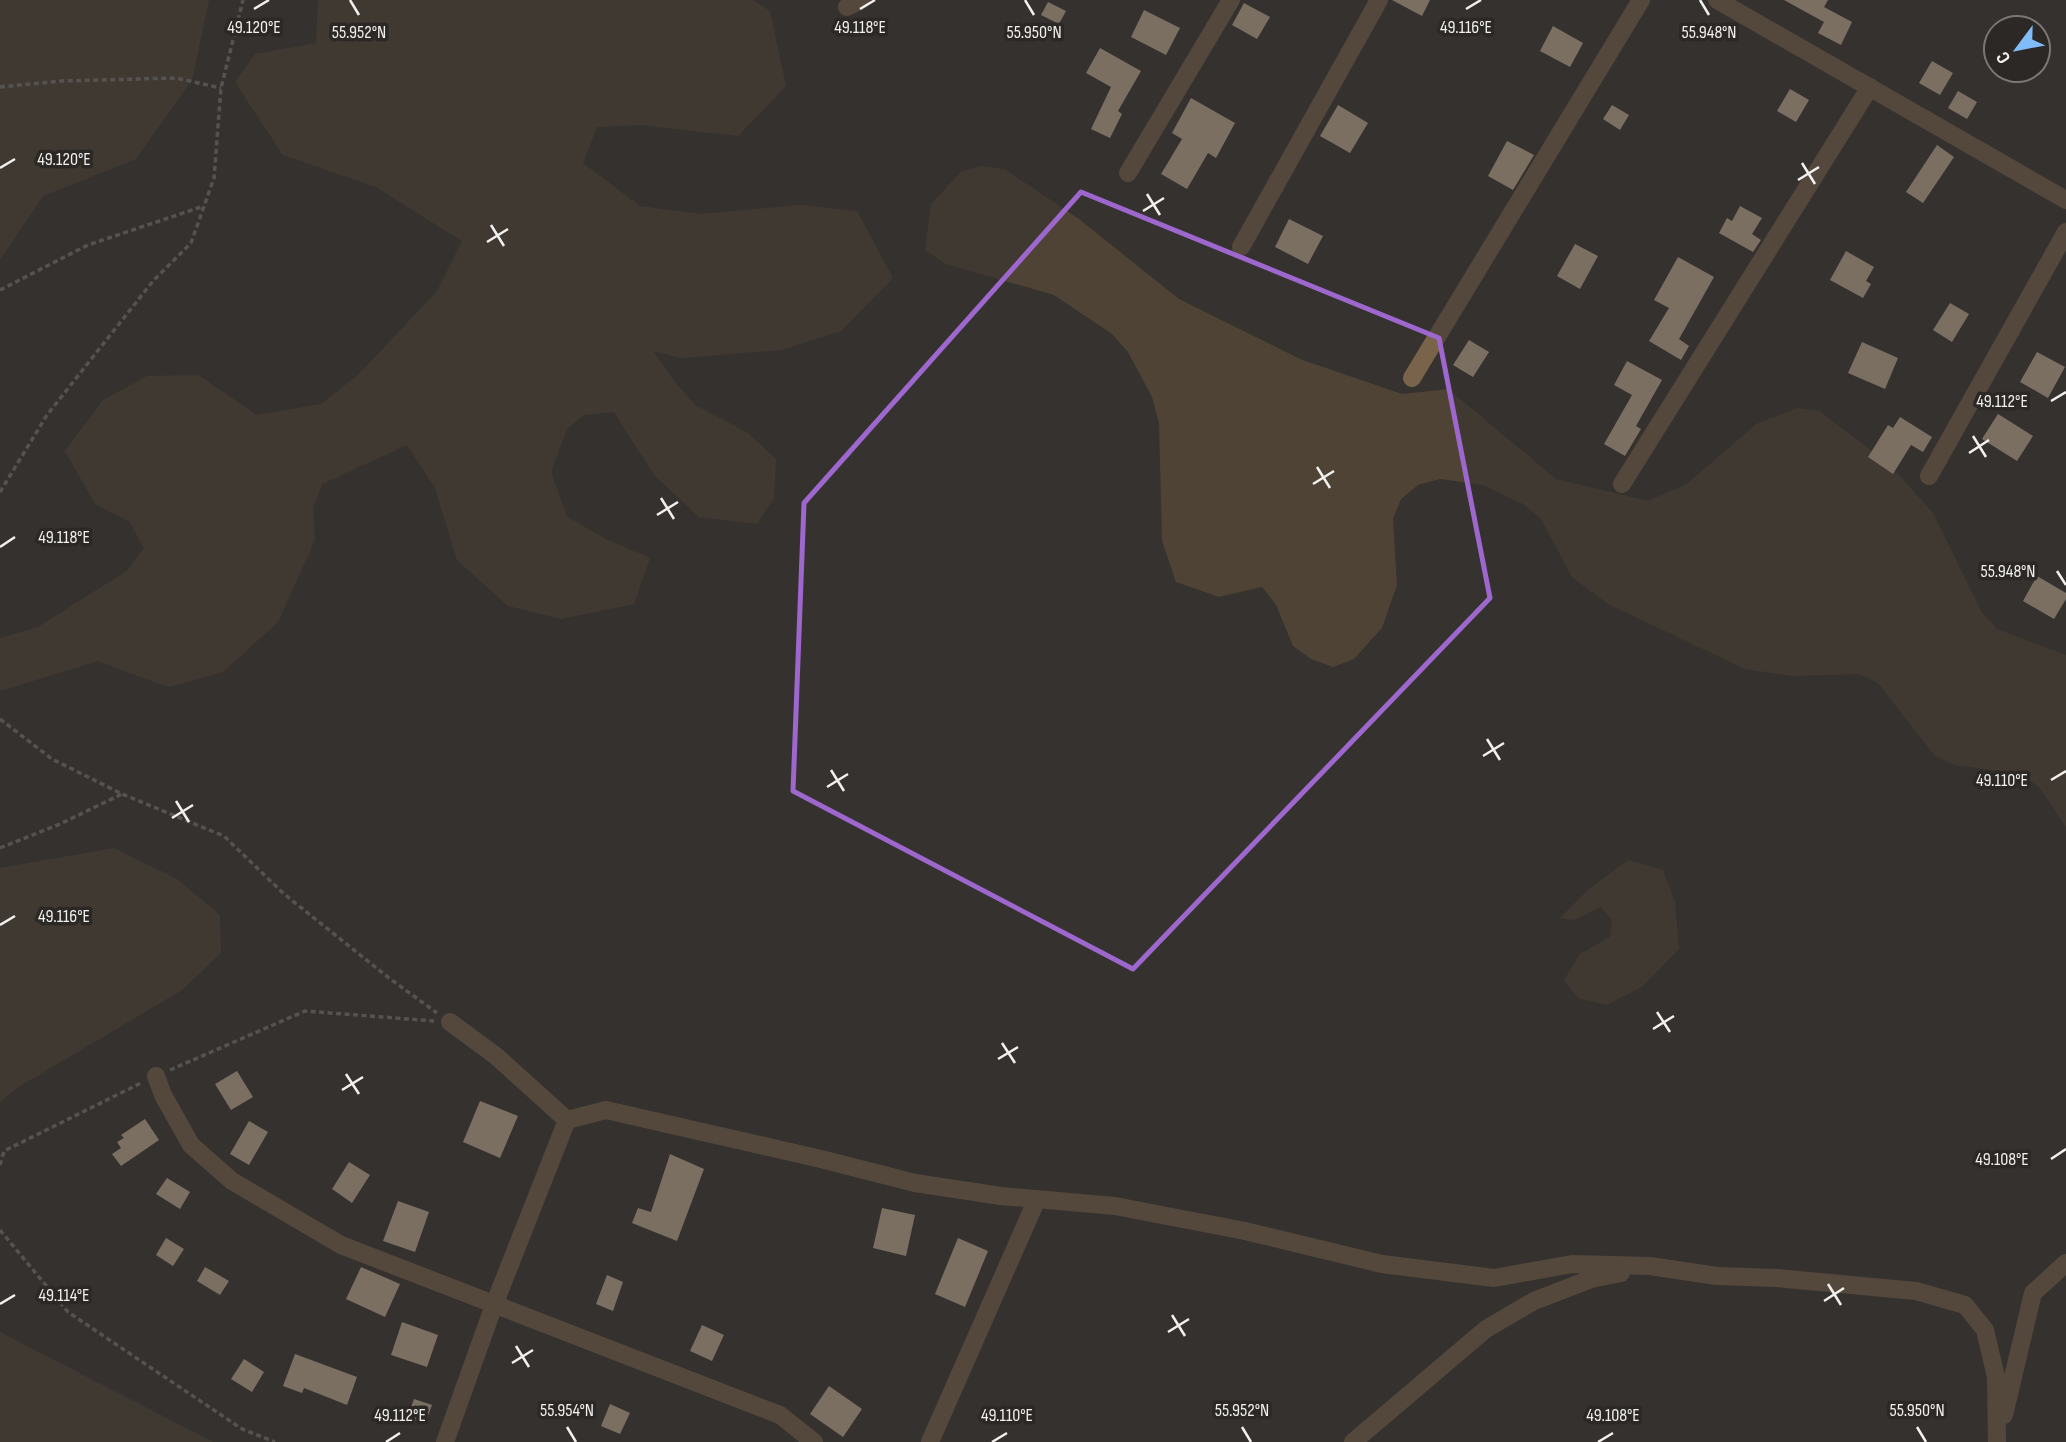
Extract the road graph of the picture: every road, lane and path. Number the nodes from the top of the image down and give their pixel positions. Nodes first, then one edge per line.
1 (243, 0) edge
2 (1231, 0) edge
3 (1379, 0) edge
4 (1642, 0) edge
5 (1717, 0) edge
6 (0, 87) edge
7 (1871, 87) junction
8 (221, 88) junction
9 (1128, 173) dead end
10 (2066, 200) edge
11 (204, 206) junction
12 (2066, 232) edge
13 (1241, 247) dead end
14 (0, 290) edge
15 (1412, 378) dead end
16 (1929, 476) dead end
17 (1622, 484) dead end
18 (0, 492) edge
19 (0, 719) edge
20 (122, 793) junction
21 (0, 848) edge
22 (450, 1022) junction
23 (156, 1076) junction
24 (567, 1120) junction
25 (0, 1165) edge
26 (1037, 1199) junction
27 (0, 1230) edge
28 (2066, 1263) edge
29 (1650, 1266) junction
30 (494, 1305) junction
31 (275, 1442) edge
32 (445, 1442) edge
33 (814, 1442) edge
34 (930, 1442) edge
35 (1353, 1442) edge
36 (1997, 1442) edge

1 - 8 path
2 - 9 street
3 - 13 street
4 - 15 street
5 - 7 street
6 - 8 path
7 - 10 street
7 - 17 street
8 - 11 path
11 - 14 path
11 - 18 path
12 - 16 street
19 - 20 path
20 - 21 path
20 - 22 path
22 - 23 path
22 - 24 street
23 - 25 path
23 - 30 street
24 - 26 street
24 - 30 street
26 - 29 street
26 - 34 street
27 - 31 path
28 - 36 street
29 - 35 street
29 - 36 street
30 - 32 street
30 - 33 street

